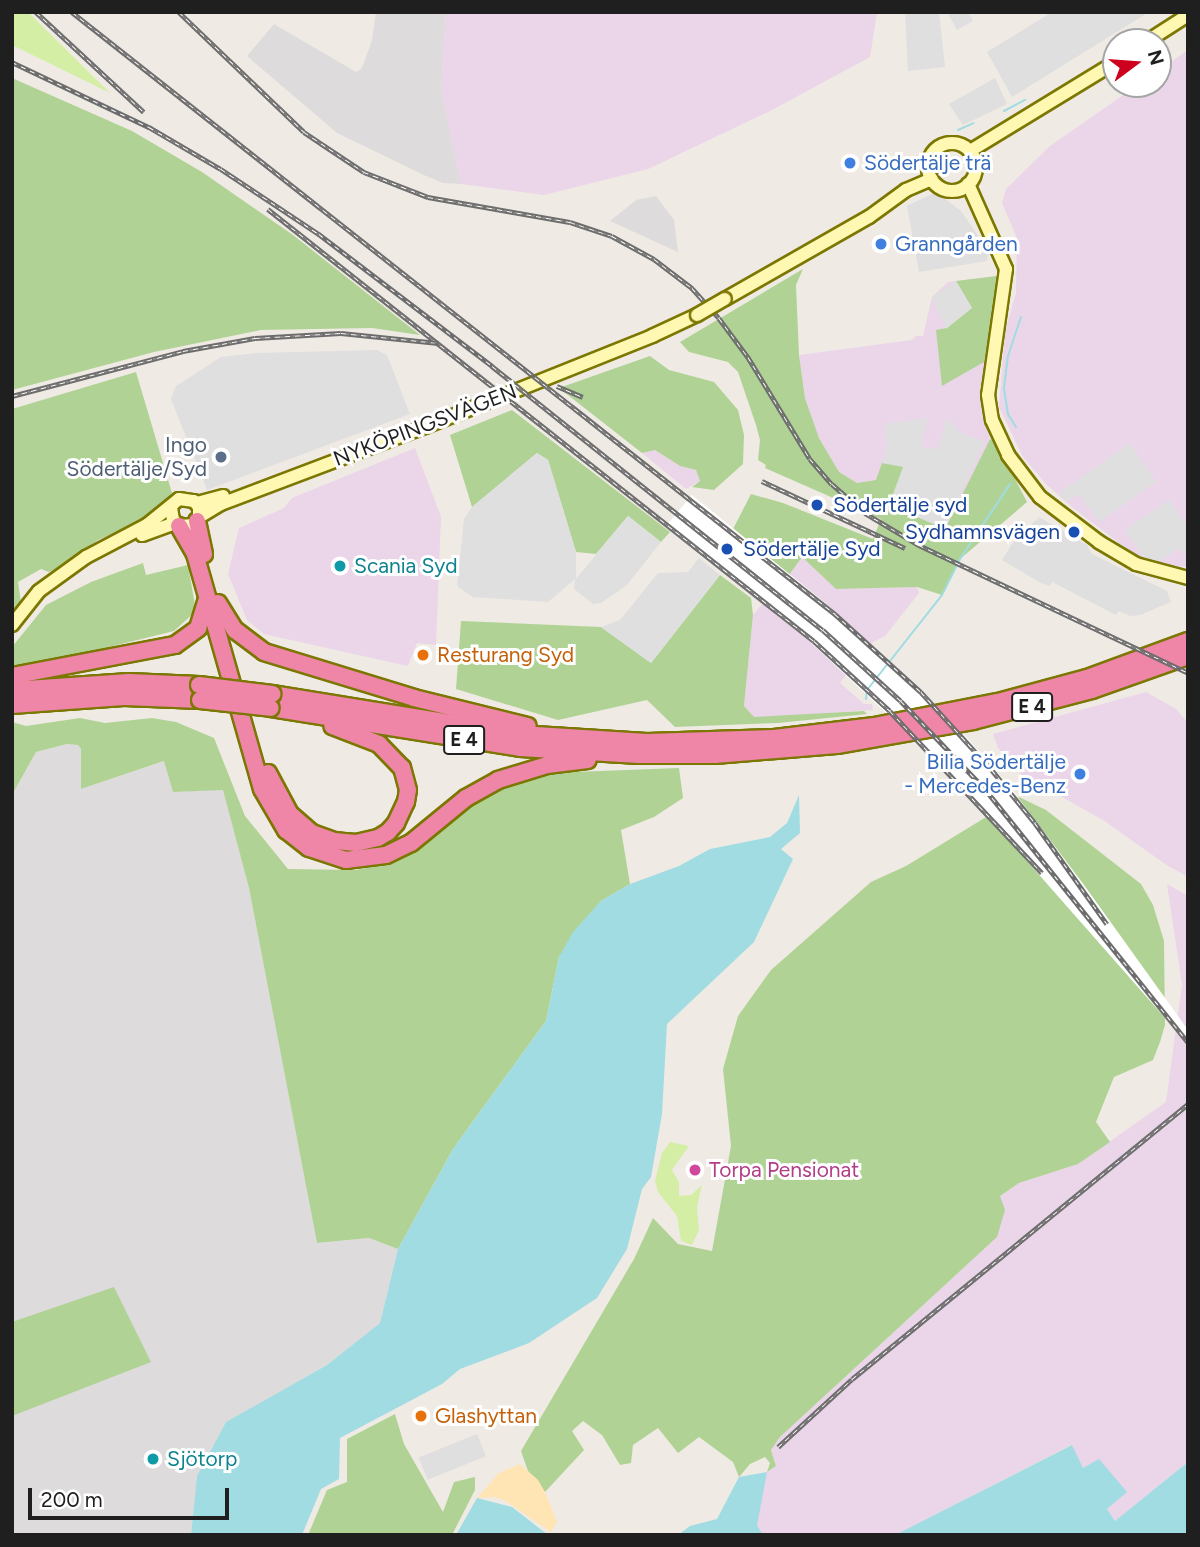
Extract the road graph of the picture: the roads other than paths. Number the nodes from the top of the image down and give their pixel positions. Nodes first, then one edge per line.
1 (1188, 15) edge
2 (1168, 28) edge
3 (1102, 71) edge
4 (1033, 115) junction
5 (970, 151) junction
6 (975, 165) junction
7 (930, 172) junction
8 (968, 184) junction
9 (955, 190) junction
10 (982, 214) junction
11 (652, 336) junction
12 (197, 503) junction
13 (172, 508) junction
14 (198, 519) junction
15 (178, 525) junction
16 (72, 567) junction
17 (1188, 578) edge
18 (212, 599) junction
19 (12, 625) edge
20 (1188, 641) edge
21 (1188, 656) edge
22 (12, 676) edge
23 (12, 690) edge
24 (199, 693) junction
25 (271, 701) junction
26 (12, 705) edge
27 (290, 711) junction
28 (592, 740) junction
29 (639, 755) junction

1 - 2 main road
3 - 4 main road
4 - 5 main road
4 - 6 main road
5 - 6 main road
5 - 7 main road
6 - 8 main road
7 - 9 main road
7 - 11 main road, NYKÖPINGSVÄGEN, bridge
8 - 9 main road
8 - 10 main road
9 - 10 main road
10 - 17 main road
11 - 12 main road, NYKÖPINGSVÄGEN
11 - 14 main road, NYKÖPINGSVÄGEN
12 - 13 main road
12 - 14 main road
13 - 15 main road
13 - 16 main road
14 - 15 main road
14 - 18 highway
15 - 16 main road
15 - 18 highway
16 - 19 main road
18 - 22 highway
18 - 27 highway
18 - 28 highway
18 - 29 highway
20 - 28 highway, E 4
21 - 29 highway, E 4
23 - 24 highway, E 4
24 - 25 highway, E 4, bridge
24 - 26 highway, E 4
25 - 27 highway, E 4
25 - 28 highway, E 4
27 - 29 highway, E 4

